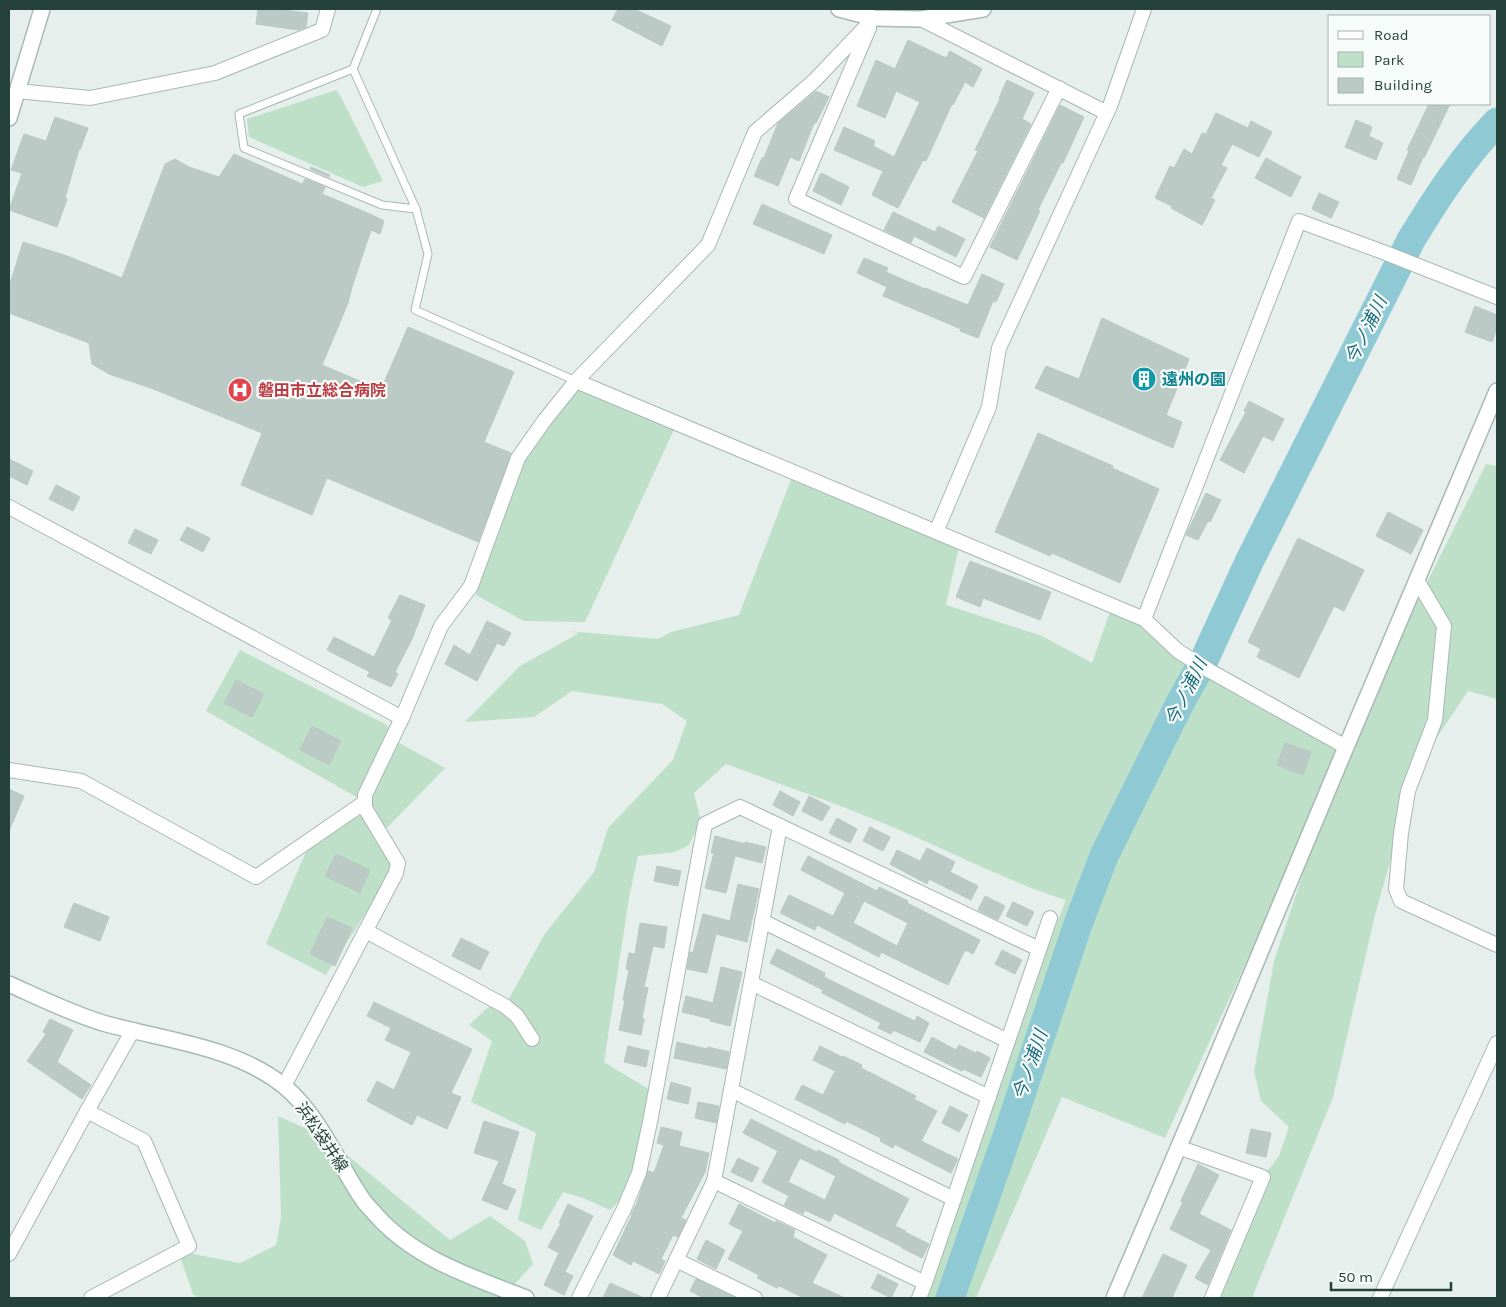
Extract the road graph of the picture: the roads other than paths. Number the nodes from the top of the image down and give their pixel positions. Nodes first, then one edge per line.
1 (42, 9) edge
2 (328, 9) edge
3 (377, 9) edge
4 (839, 9) edge
5 (983, 9) edge
6 (1144, 9) edge
7 (874, 18) junction
8 (920, 19) junction
9 (353, 69) junction
10 (15, 84) edge
11 (1059, 88) junction
12 (1107, 113) junction
13 (9, 118) edge
14 (416, 209) junction
15 (1497, 297) edge
16 (576, 381) junction
17 (1497, 391) edge
18 (9, 507) edge
19 (936, 532) junction
20 (1417, 580) junction
21 (1144, 620) junction
22 (402, 718) junction
23 (1346, 747) junction
24 (9, 770) edge
25 (365, 802) junction
26 (780, 826) junction
27 (1050, 918) dead end
28 (762, 921) junction
29 (366, 931) junction
30 (1497, 945) edge
31 (1039, 949) junction
32 (751, 983) junction
33 (9, 984) edge
34 (133, 1030) junction
35 (532, 1040) dead end
36 (1008, 1041) junction
37 (1497, 1043) edge
38 (284, 1086) junction
39 (731, 1090) junction
40 (989, 1097) junction
41 (87, 1111) junction
42 (1178, 1148) junction
43 (714, 1181) junction
44 (954, 1199) junction
45 (9, 1254) edge
46 (676, 1260) junction
47 (925, 1283) junction
48 (91, 1298) edge
49 (526, 1298) edge
50 (579, 1298) edge
51 (658, 1298) edge
52 (755, 1298) edge
53 (919, 1298) edge
54 (1114, 1298) edge
55 (1212, 1298) edge
56 (1380, 1298) edge

1 - 10 street
2 - 10 street
3 - 9 lane
4 - 7 street
5 - 8 street
6 - 12 street
7 - 8 street
7 - 11 street
7 - 16 street
8 - 11 street
9 - 14 lane
9 - 14 lane
10 - 13 street
11 - 12 street
12 - 19 street
14 - 16 lane
15 - 21 street
16 - 19 street
16 - 22 street
17 - 20 street
18 - 22 street
19 - 21 street
20 - 23 street
20 - 30 street
21 - 23 street
22 - 25 street
23 - 42 street
24 - 25 street
25 - 29 street
26 - 28 street
26 - 31 street
26 - 50 street
27 - 31 street
28 - 32 street
28 - 36 street
29 - 35 street
29 - 38 street
31 - 36 street
32 - 39 street
32 - 40 street
33 - 34 street, 浜松袋井線
34 - 38 street, 浜松袋井線
34 - 41 street
36 - 40 street
37 - 56 street
38 - 49 street, 浜松袋井線
39 - 43 street
39 - 44 street
40 - 44 street
41 - 45 street
41 - 48 street
42 - 54 street
42 - 55 street
43 - 46 street
43 - 47 street
44 - 47 street
46 - 51 street
46 - 52 street
47 - 53 street

